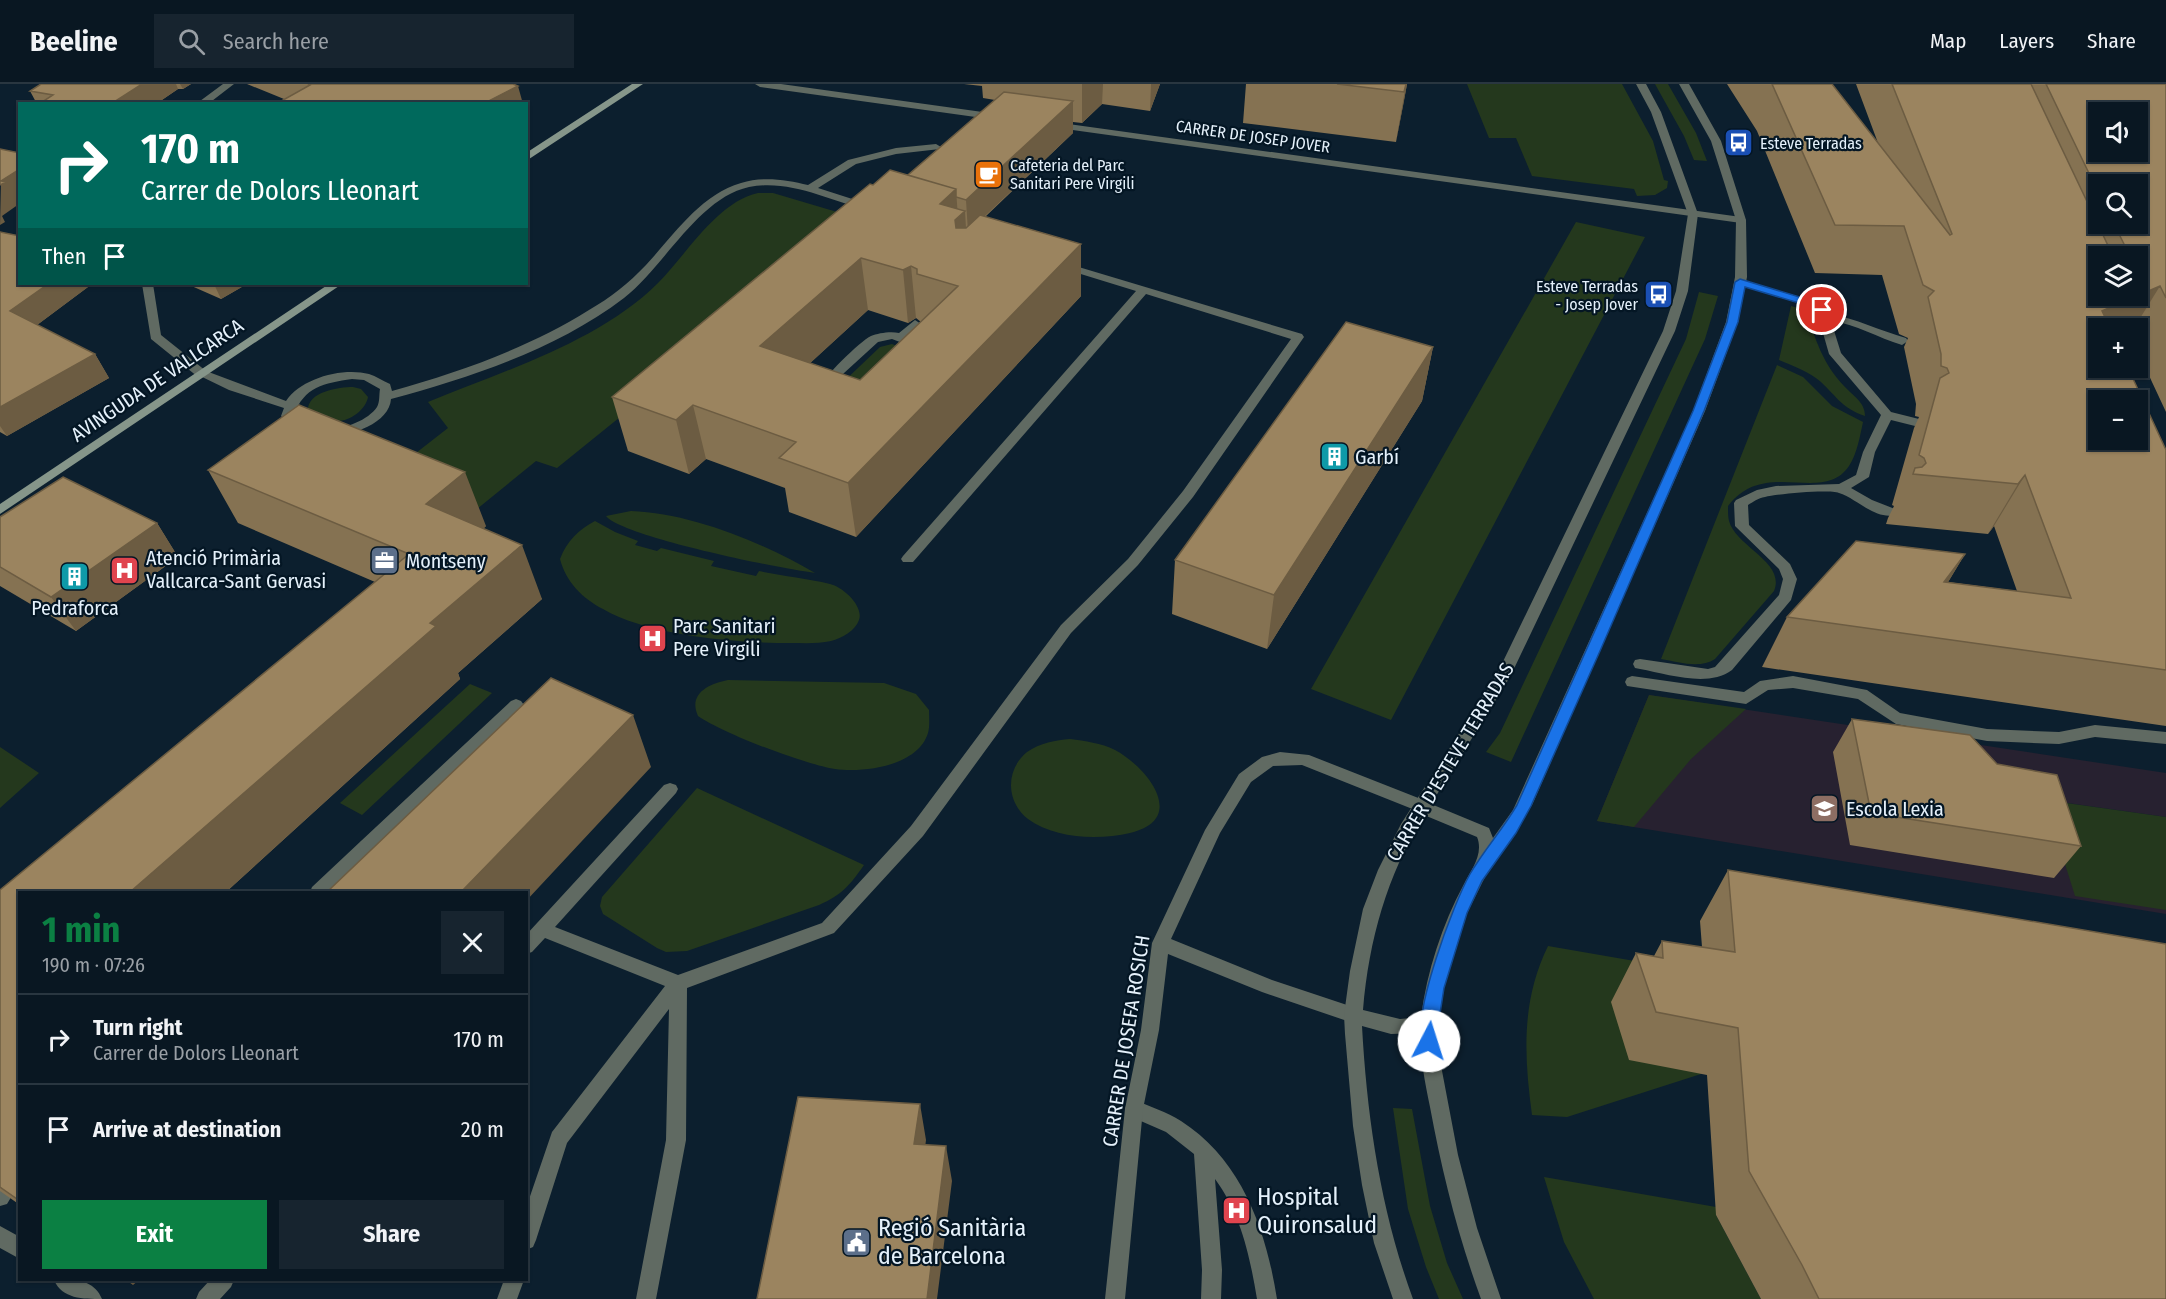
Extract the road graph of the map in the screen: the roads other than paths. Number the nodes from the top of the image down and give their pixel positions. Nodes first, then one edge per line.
1 (229, 84) edge
2 (638, 84) edge
3 (760, 84) edge
4 (1641, 84) edge
5 (1684, 84) edge
6 (204, 102) edge
7 (1007, 118) edge
8 (1042, 123) edge
9 (936, 147) edge
10 (528, 157) edge
11 (808, 190) junction
12 (877, 210) edge
13 (1693, 214) junction
14 (1741, 220) junction
15 (1046, 260) edge
16 (1740, 282) junction
17 (147, 285) edge
18 (335, 285) edge
19 (1143, 290) junction
20 (1825, 316) junction
21 (915, 324) edge
22 (901, 337) junction
23 (1902, 341) dead end
24 (202, 374) junction
25 (388, 396) junction
26 (289, 406) junction
27 (1887, 415) junction
28 (1915, 422) dead end
29 (1841, 488) junction
30 (0, 510) edge
31 (1890, 512) dead end
32 (908, 559) dead end
33 (1640, 664) dead end
34 (1632, 682) dead end
35 (516, 705) dead end
36 (2166, 738) edge
37 (670, 789) dead end
38 (1420, 806) junction
39 (1486, 861) junction
40 (319, 891) edge
41 (543, 930) junction
42 (1161, 943) junction
43 (528, 945) edge
44 (678, 983) junction
45 (1353, 1016) junction
46 (1429, 1023) junction
47 (1134, 1109) junction
48 (1203, 1150) junction
49 (528, 1234) edge
50 (0, 1236) edge
51 (18, 1248) edge
52 (65, 1281) edge
53 (223, 1281) edge
54 (514, 1281) edge
55 (92, 1299) edge
56 (206, 1299) edge
57 (507, 1299) edge
58 (646, 1299) edge
59 (1115, 1299) edge
60 (1210, 1299) edge
61 (1267, 1299) edge
62 (1403, 1299) edge
63 (1491, 1299) edge

1 - 6 street
2 - 10 main road
3 - 7 street
4 - 13 street, CARRER D'ESTEVE TERRADAS
5 - 14 street
8 - 13 street, CARRER DE JOSEP JOVER
9 - 11 street
11 - 12 street
11 - 25 street
13 - 14 street, CARRER DE JOSEP JOVER
13 - 38 street, CARRER D'ESTEVE TERRADAS
14 - 16 street
15 - 19 street
16 - 20 street
16 - 39 street
17 - 24 street
18 - 24 main road, AVINGUDA DE VALLCARCA
19 - 32 street
19 - 44 street
20 - 23 street
20 - 27 street
21 - 22 street
22 - 22 street
24 - 26 street
24 - 30 main road, AVINGUDA DE VALLCARCA
25 - 26 street
25 - 26 street
27 - 28 street
27 - 29 street
29 - 31 street
29 - 33 street
34 - 36 street
35 - 40 street
37 - 41 street
38 - 39 street
38 - 42 street, CARRER DE JOSEFA ROSICH
38 - 45 street, CARRER D'ESTEVE TERRADAS
39 - 46 street
41 - 43 street
41 - 44 street
42 - 45 street
42 - 47 street, CARRER DE JOSEFA ROSICH
44 - 49 street
44 - 58 street
45 - 46 street
45 - 62 street, CARRER D'ESTEVE TERRADAS
46 - 63 street
47 - 48 street
47 - 59 street, CARRER DE JOSEFA ROSICH
48 - 60 street
48 - 61 street
50 - 51 street
52 - 55 street
53 - 56 street
54 - 57 street

